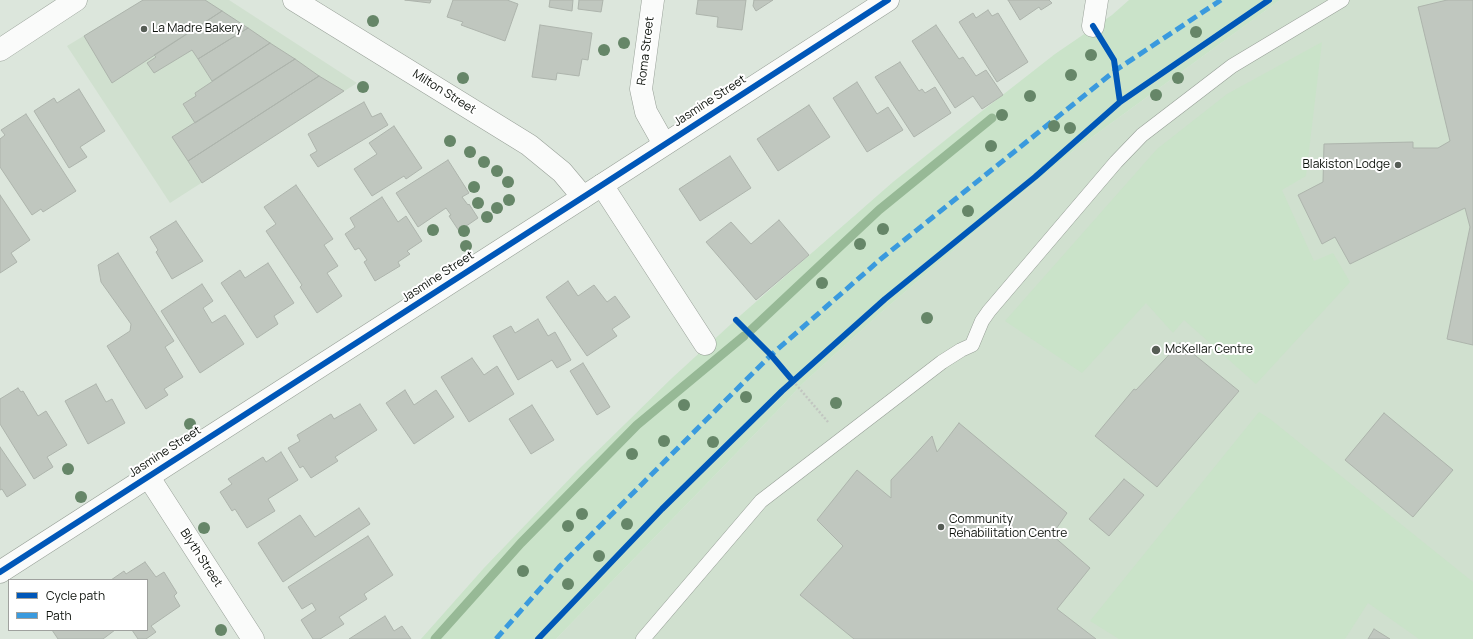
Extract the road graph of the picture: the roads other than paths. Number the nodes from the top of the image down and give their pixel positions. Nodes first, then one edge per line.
1 (76, 0) edge
2 (294, 0) edge
3 (653, 0) edge
4 (888, 0) edge
5 (1097, 0) edge
6 (1342, 0) edge
7 (1093, 26) dead end
8 (0, 50) edge
9 (664, 144) junction
10 (602, 185) junction
11 (583, 197) junction
12 (705, 344) dead end
13 (148, 476) junction
14 (0, 572) edge
15 (253, 639) edge
16 (643, 639) edge

1 - 8 street
2 - 11 street, Milton Street
3 - 9 street, Roma Street
4 - 9 street, Jasmine Street
5 - 7 street
6 - 16 lane
9 - 10 street, Jasmine Street
10 - 11 street, Jasmine Street
10 - 12 street
11 - 13 street, Jasmine Street
13 - 14 street, Jasmine Street
13 - 15 street, Blyth Street

